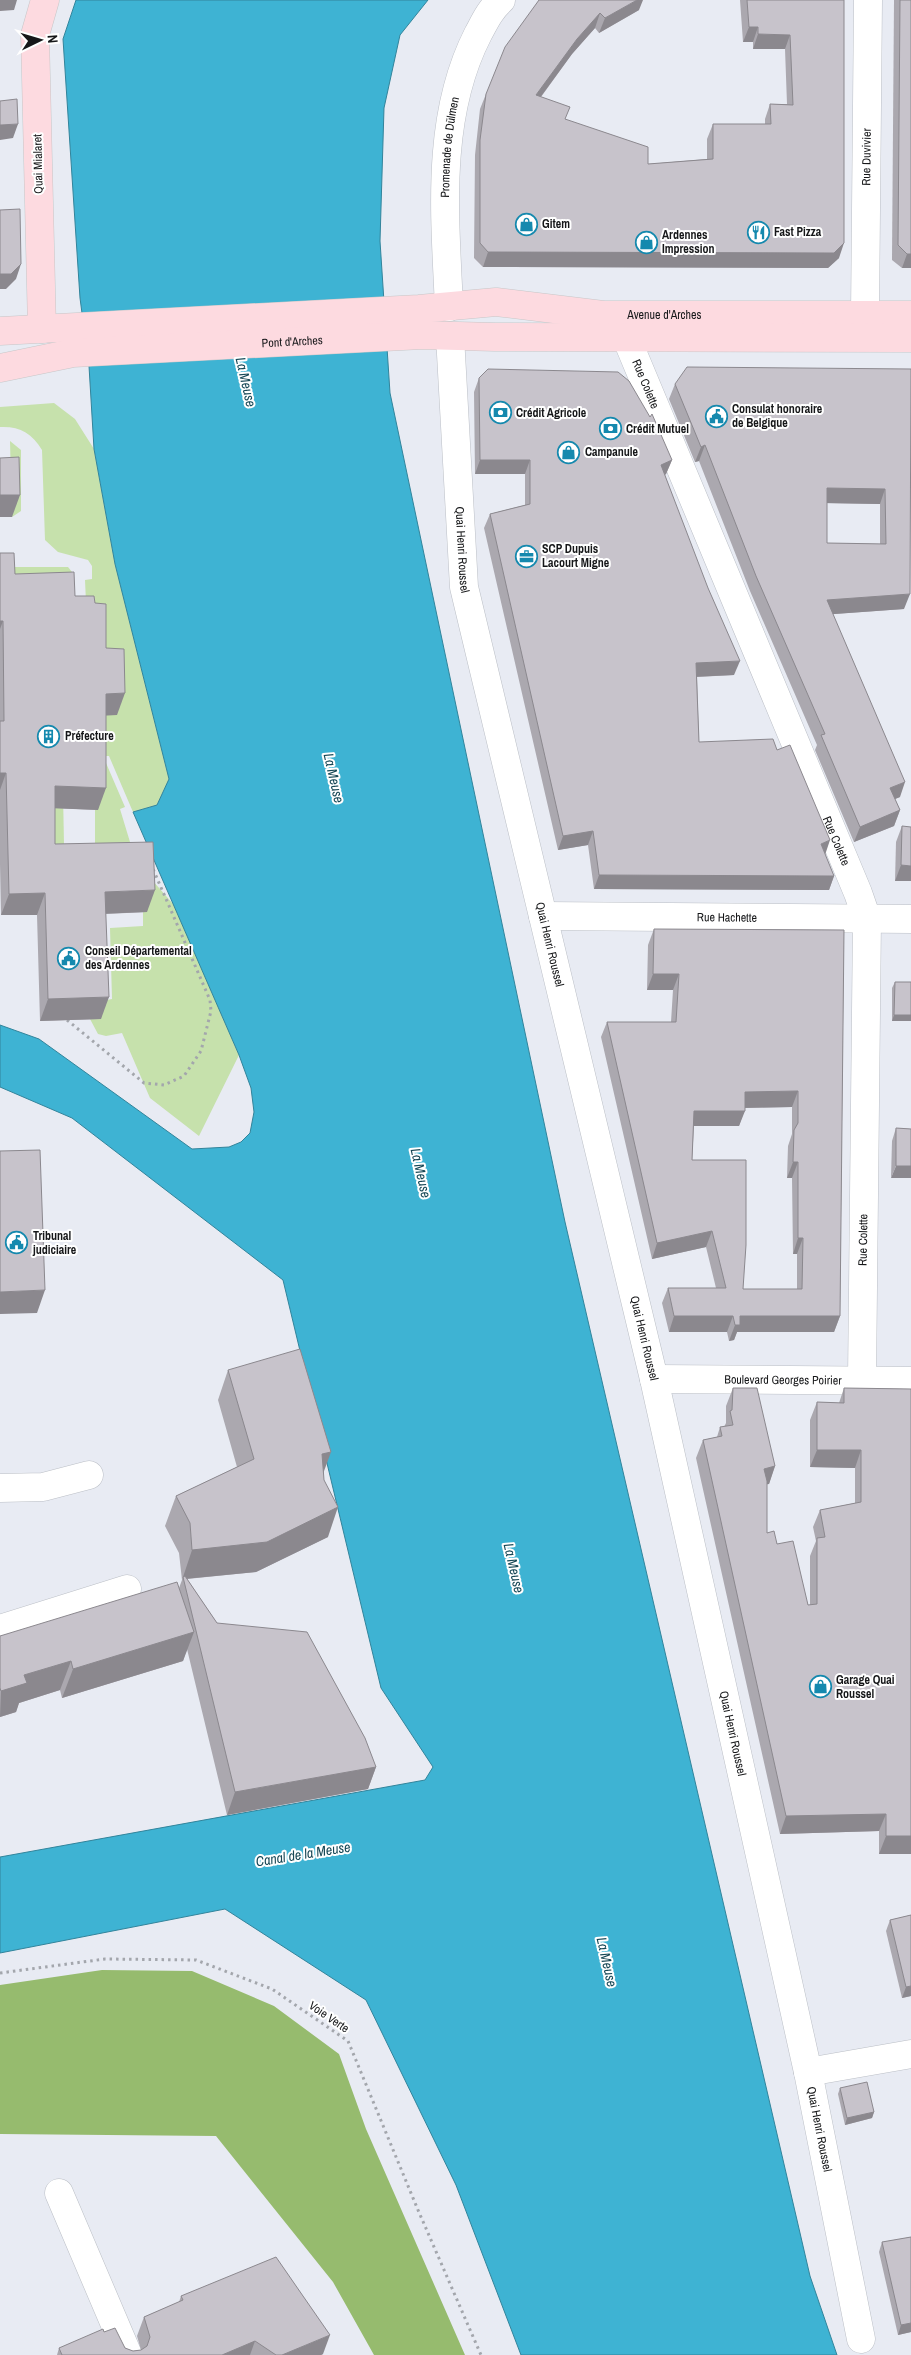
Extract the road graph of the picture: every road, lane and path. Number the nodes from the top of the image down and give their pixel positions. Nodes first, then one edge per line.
1 (45, 0) edge
2 (501, 0) edge
3 (868, 0) edge
4 (449, 307) junction
5 (865, 314) junction
6 (911, 314) edge
7 (420, 322) junction
8 (42, 329) junction
9 (0, 331) edge
10 (450, 336) junction
11 (626, 337) junction
12 (911, 338) edge
13 (72, 341) junction
14 (0, 368) edge
15 (151, 865) edge
16 (544, 916) junction
17 (867, 919) junction
18 (911, 919) edge
19 (67, 1020) edge
20 (654, 1379) junction
21 (862, 1380) junction
22 (911, 1381) edge
23 (90, 1475) dead end
24 (0, 1488) edge
25 (127, 1589) dead end
26 (0, 1630) edge
27 (0, 1973) edge
28 (911, 2054) edge
29 (808, 2072) junction
30 (59, 2193) dead end
31 (862, 2339) dead end
32 (128, 2355) edge
33 (482, 2355) edge

1 - 8 main road, Quai Mialaret
2 - 4 street, Promenade de Dülmen
3 - 5 street, Rue Duvivier
4 - 5 main road, Avenue d'Arches
4 - 7 main road, Avenue d'Arches
5 - 6 main road, Avenue d'Arches
7 - 10 main road, Avenue d'Arches
7 - 13 main road
8 - 9 main road
8 - 13 main road
10 - 11 main road, Avenue d'Arches
10 - 16 street, Quai Henri Roussel
11 - 12 main road, Avenue d'Arches
11 - 17 street, Rue Colette
13 - 14 main road
15 - 19 path
16 - 17 street, Rue Hachette
16 - 20 street, Quai Henri Roussel
17 - 18 street, Rue Hachette
17 - 21 street, Rue Colette
20 - 21 street, Boulevard Georges Poirier
20 - 29 street, Quai Henri Roussel
21 - 22 street, Boulevard Georges Poirier
23 - 24 street
25 - 26 street
27 - 33 path, Voie Verte
28 - 29 street
29 - 31 street, Quai Henri Roussel
30 - 32 street

